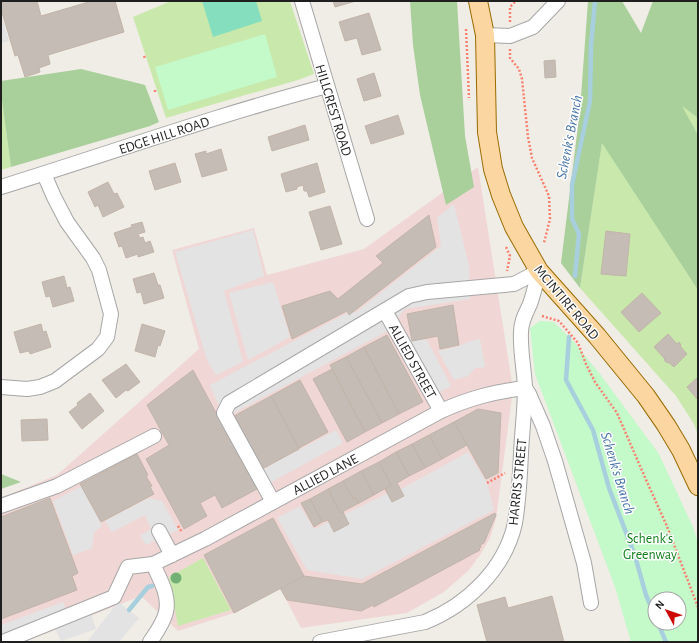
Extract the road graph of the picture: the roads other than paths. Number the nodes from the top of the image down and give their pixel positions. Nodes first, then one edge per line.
1 (302, 1) edge
2 (478, 1) edge
3 (489, 1) edge
4 (558, 1) edge
5 (485, 36) junction
6 (327, 86) junction
7 (44, 174) junction
8 (1, 187) edge
9 (367, 219) dead end
10 (539, 271) junction
11 (385, 311) junction
12 (1, 387) edge
13 (525, 388) junction
14 (441, 411) junction
15 (154, 436) dead end
16 (698, 486) edge
17 (273, 502) junction
18 (1, 506) edge
19 (159, 531) dead end
20 (172, 555) junction
21 (153, 564) junction
22 (591, 603) dead end
23 (3, 642) edge
24 (150, 642) edge
25 (320, 642) edge

1 - 6 street, HILLCREST ROAD
2 - 5 main road, MCINTIRE ROAD
3 - 5 main road
4 - 5 street
5 - 10 main road, MCINTIRE ROAD
6 - 7 street, EDGE HILL ROAD
6 - 9 street, HILLCREST ROAD
7 - 8 street, EDGE HILL ROAD
7 - 12 street
10 - 11 street
10 - 13 street, HARRIS STREET
10 - 16 main road, MCINTIRE ROAD
11 - 14 street, ALLIED STREET
11 - 17 street
13 - 14 street, ALLIED LANE
13 - 22 street
13 - 25 street, HARRIS STREET
14 - 17 street, ALLIED LANE
15 - 18 street
17 - 20 street, ALLIED LANE
19 - 20 street
20 - 21 street, ALLIED LANE
21 - 23 street, ALLIED LANE
21 - 24 street

